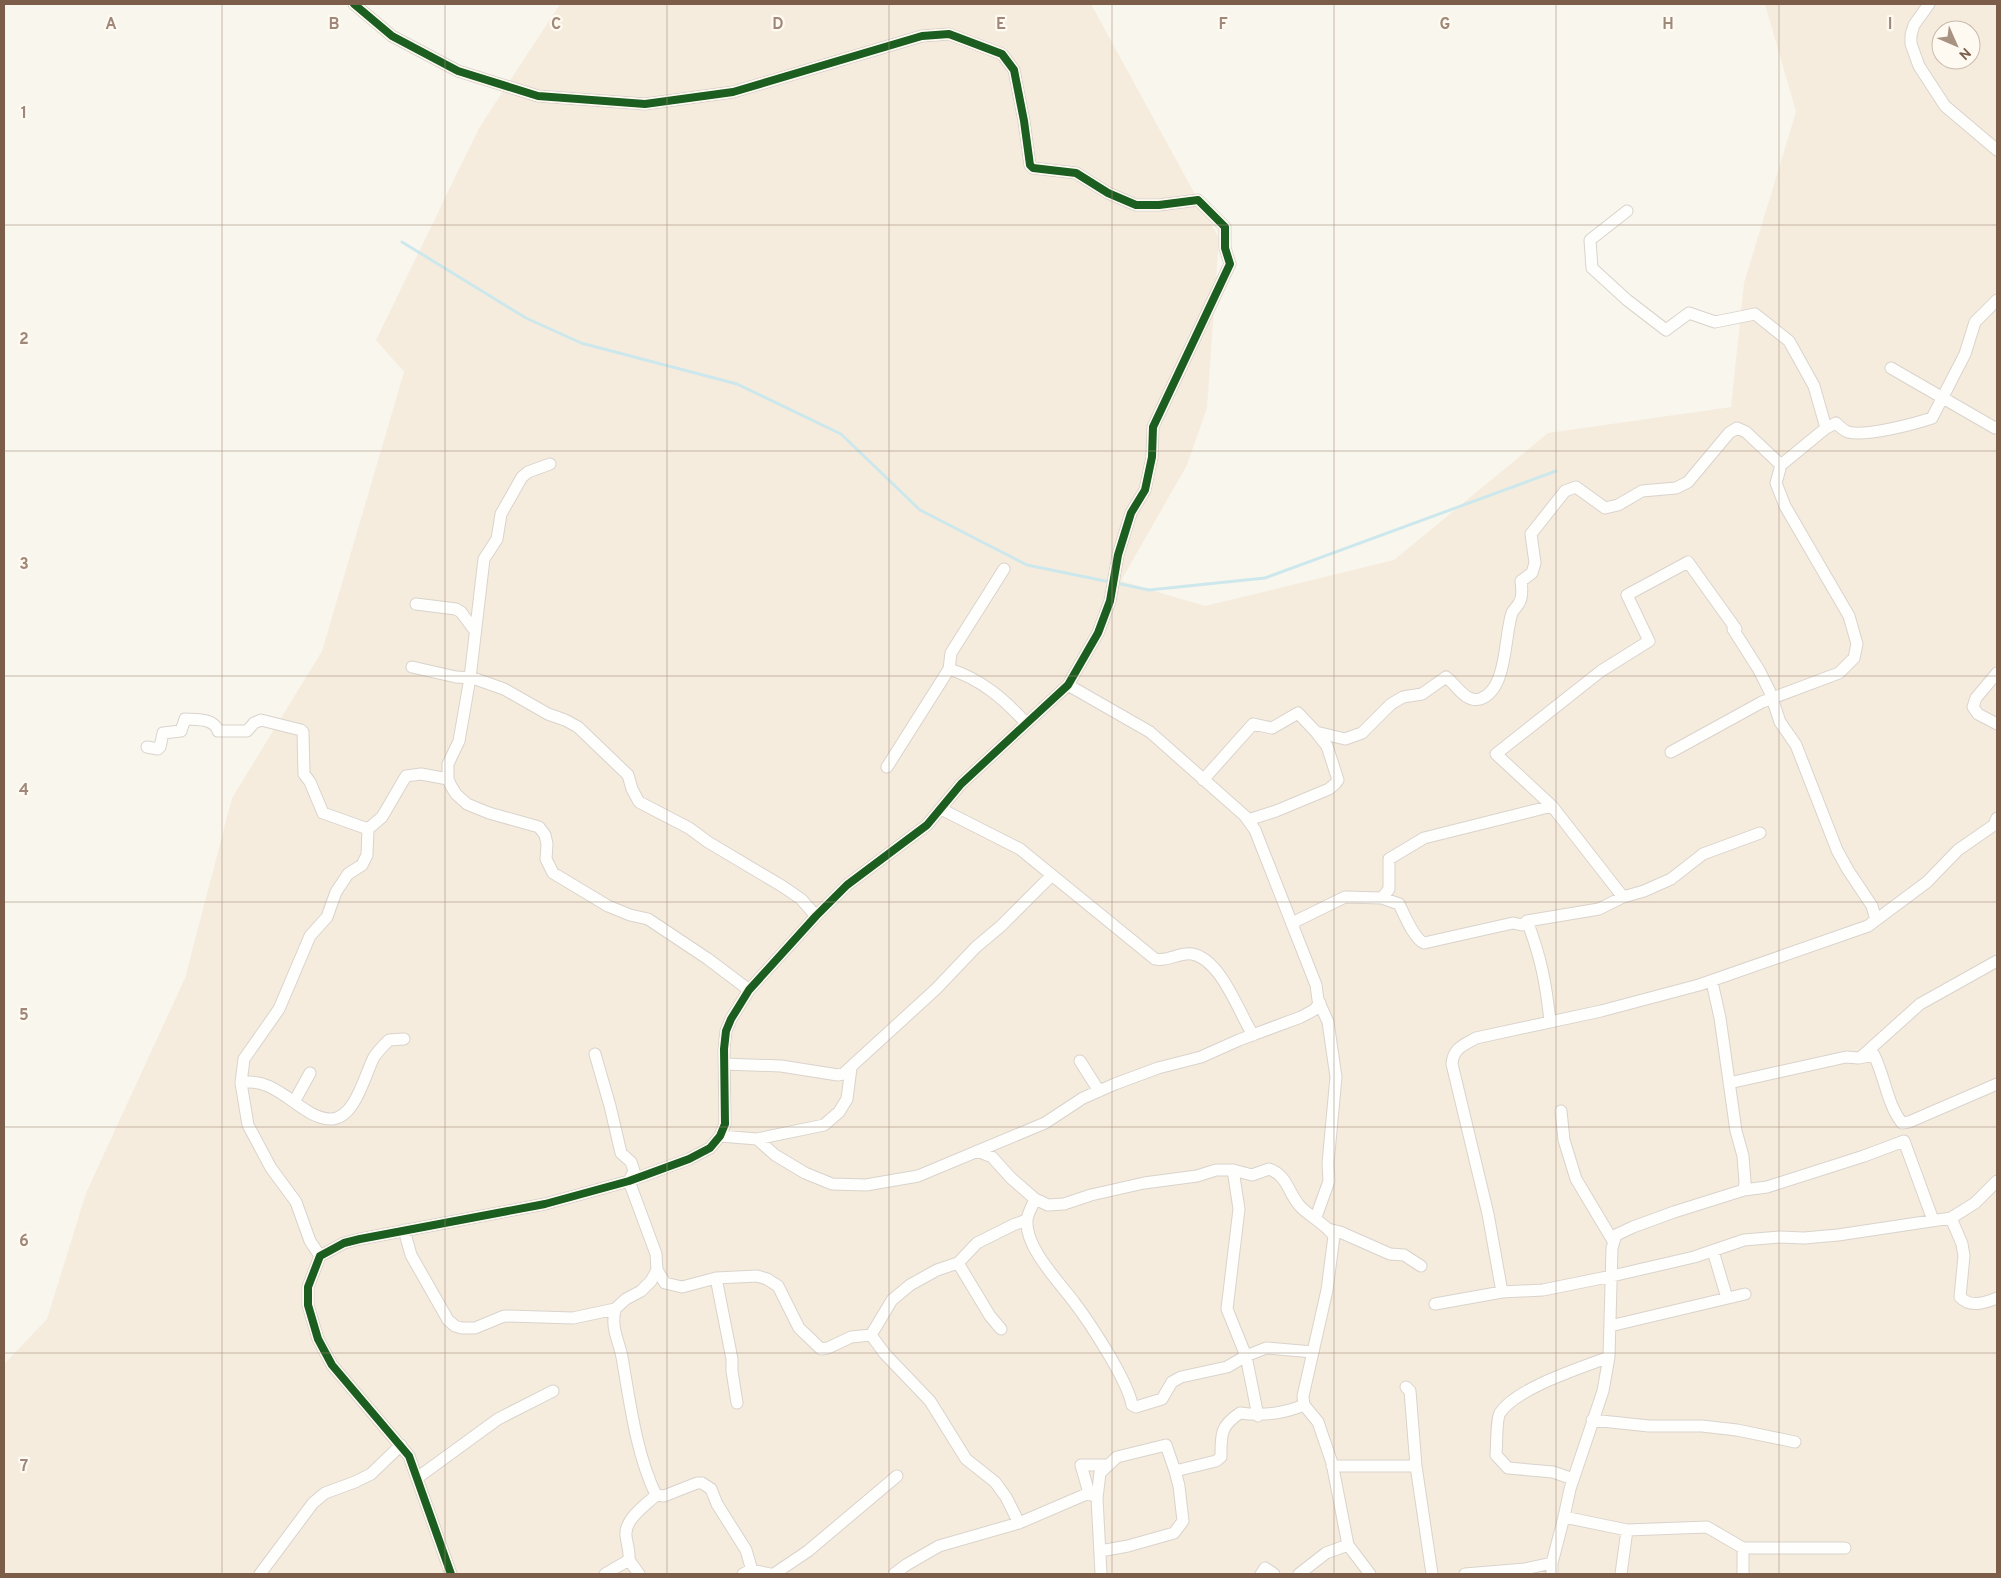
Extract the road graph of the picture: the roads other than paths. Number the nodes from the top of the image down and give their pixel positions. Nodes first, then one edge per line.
1 (354, 4) edge
2 (1929, 4) edge
3 (1997, 150) edge
4 (1627, 211) dead end
5 (1997, 300) edge
6 (1890, 368) dead end
7 (1943, 397) junction
8 (1997, 427) edge
9 (1826, 428) junction
10 (550, 464) dead end
11 (1782, 465) junction
12 (1004, 569) dead end
13 (416, 604) dead end
14 (475, 631) junction
15 (412, 667) dead end
16 (949, 669) junction
17 (1997, 673) edge
18 (470, 678) junction
19 (1068, 685) junction
20 (1772, 699) junction
21 (1026, 723) junction
22 (1997, 724) edge
23 (1316, 732) junction
24 (147, 747) dead end
25 (1671, 752) dead end
26 (887, 767) dead end
27 (448, 779) junction
28 (1203, 780) junction
29 (1552, 806) junction
30 (941, 809) junction
31 (1997, 818) edge
32 (1248, 820) junction
33 (368, 829) junction
34 (1760, 834) dead end
35 (1052, 875) junction
36 (1623, 897) junction
37 (1382, 898) junction
38 (1872, 906) junction
39 (1888, 912) junction
40 (816, 916) junction
41 (1876, 920) junction
42 (1527, 921) junction
43 (1292, 923) junction
44 (1997, 961) edge
45 (1712, 982) junction
46 (749, 990) junction
47 (1320, 1003) junction
48 (1244, 1021) junction
49 (1550, 1022) junction
50 (1253, 1035) junction
51 (404, 1039) dead end
52 (1239, 1040) junction
53 (595, 1054) dead end
54 (1859, 1058) junction
55 (1080, 1060) dead end
56 (724, 1064) junction
57 (851, 1068) junction
58 (310, 1073) dead end
59 (241, 1083) junction
60 (1729, 1083) junction
61 (1997, 1084) edge
62 (1099, 1091) junction
63 (294, 1102) junction
64 (1561, 1111) dead end
65 (720, 1136) junction
66 (757, 1139) junction
67 (977, 1151) junction
68 (1233, 1170) junction
69 (629, 1181) junction
70 (1997, 1181) edge
71 (1744, 1190) junction
72 (1035, 1199) junction
73 (1316, 1217) junction
74 (1951, 1218) junction
75 (1027, 1220) junction
76 (1932, 1220) junction
77 (1328, 1229) junction
78 (404, 1230) junction
79 (1611, 1236) junction
80 (1713, 1251) junction
81 (320, 1256) junction
82 (958, 1263) junction
83 (1420, 1266) dead end
84 (657, 1270) junction
85 (1612, 1276) junction
86 (716, 1278) junction
87 (1502, 1292) junction
88 (1745, 1294) dead end
89 (1727, 1298) junction
90 (1997, 1298) edge
91 (1435, 1304) dead end
92 (615, 1309) junction
93 (1610, 1326) junction
94 (1001, 1330) dead end
95 (871, 1335) junction
96 (1313, 1352) junction
97 (1246, 1356) junction
98 (1610, 1357) junction
99 (1406, 1387) dead end
100 (553, 1390) dead end
101 (737, 1403) dead end
102 (1304, 1405) junction
103 (1258, 1416) junction
104 (1592, 1420) junction
105 (1795, 1442) dead end
106 (401, 1445) junction
107 (1106, 1465) junction
108 (1332, 1466) junction
109 (1416, 1466) junction
110 (1175, 1471) junction
111 (897, 1476) dead end
112 (417, 1478) junction
113 (1573, 1479) junction
114 (656, 1495) junction
115 (1093, 1495) junction
116 (1564, 1517) junction
117 (1019, 1522) junction
118 (1627, 1530) junction
119 (1348, 1545) junction
120 (1743, 1548) junction
121 (1845, 1548) dead end
122 (1100, 1551) junction
123 (629, 1560) junction
124 (1552, 1569) edge
125 (749, 1573) edge
126 (260, 1574) edge
127 (451, 1574) edge
128 (605, 1574) edge
129 (639, 1574) edge
130 (770, 1574) edge
131 (774, 1574) edge
132 (894, 1574) edge
133 (1102, 1574) edge
134 (1262, 1574) edge
135 (1274, 1574) edge
136 (1299, 1574) edge
137 (1370, 1574) edge
138 (1432, 1574) edge
139 (1465, 1574) edge
140 (1621, 1574) edge
141 (1743, 1574) edge

1 - 19 street
2 - 3 street
4 - 9 street
5 - 7 street
6 - 7 street
7 - 8 street
7 - 9 street
9 - 11 street
10 - 14 street
11 - 20 street
11 - 23 street
12 - 16 street
13 - 14 street
14 - 18 street
15 - 18 street
16 - 21 street
16 - 26 street
17 - 22 street
18 - 27 street
18 - 40 street
19 - 21 street
19 - 28 street
20 - 25 street
20 - 29 street
20 - 38 street
21 - 30 street
23 - 28 street
23 - 32 street
24 - 33 street
27 - 33 street
27 - 46 street
28 - 32 street
29 - 36 street
29 - 37 street
30 - 35 street
30 - 40 street
31 - 39 street
32 - 43 street
33 - 59 street
34 - 36 street
35 - 48 street
35 - 57 street
36 - 42 street
37 - 42 street
37 - 43 street
38 - 39 street
38 - 41 street
39 - 41 street
40 - 46 street
41 - 45 street
42 - 49 street
43 - 47 street
44 - 54 street
45 - 49 street
45 - 60 street
46 - 56 street
47 - 50 street
47 - 73 street
48 - 50 street
48 - 52 street
49 - 87 street
50 - 52 street
51 - 63 street
52 - 62 street
53 - 69 street
54 - 60 street
54 - 61 street
55 - 62 street
56 - 57 street
56 - 65 street
57 - 66 street
58 - 63 street
59 - 63 street
59 - 81 street
60 - 71 street
62 - 67 street
64 - 79 street
65 - 66 street
65 - 69 street
66 - 67 street
67 - 72 street
68 - 72 street
68 - 73 street
68 - 97 street
69 - 78 street
69 - 84 street
70 - 74 street
71 - 76 street
71 - 79 street
72 - 75 street
73 - 77 street
74 - 76 street
74 - 90 street
75 - 82 street
75 - 97 street
76 - 80 street
77 - 83 street
77 - 96 street
78 - 81 street
78 - 92 street
79 - 85 street
80 - 85 street
80 - 89 street
81 - 106 street
82 - 94 street
82 - 95 street
84 - 86 street
84 - 92 street
85 - 87 street
85 - 93 street
86 - 95 street
86 - 101 street
87 - 91 street
88 - 89 street
89 - 93 street
92 - 114 street
93 - 98 street
95 - 117 street
96 - 97 street
96 - 102 street
97 - 103 street
98 - 104 street
98 - 113 street
99 - 109 street
100 - 112 street
102 - 103 street
102 - 108 street
103 - 110 street
104 - 105 street
104 - 113 street
106 - 112 street
106 - 126 street
107 - 110 street
107 - 115 street
107 - 115 street
108 - 109 street
108 - 119 street
109 - 138 street
110 - 122 street
111 - 131 street
112 - 127 street
113 - 116 street
114 - 123 street
114 - 125 street
115 - 117 street
115 - 122 street
116 - 118 street
116 - 124 street
117 - 132 street
118 - 120 street
118 - 140 street
119 - 136 street
119 - 137 street
120 - 121 street
120 - 141 street
122 - 133 street
123 - 128 street
123 - 129 street
124 - 139 street
125 - 130 street
134 - 135 street

